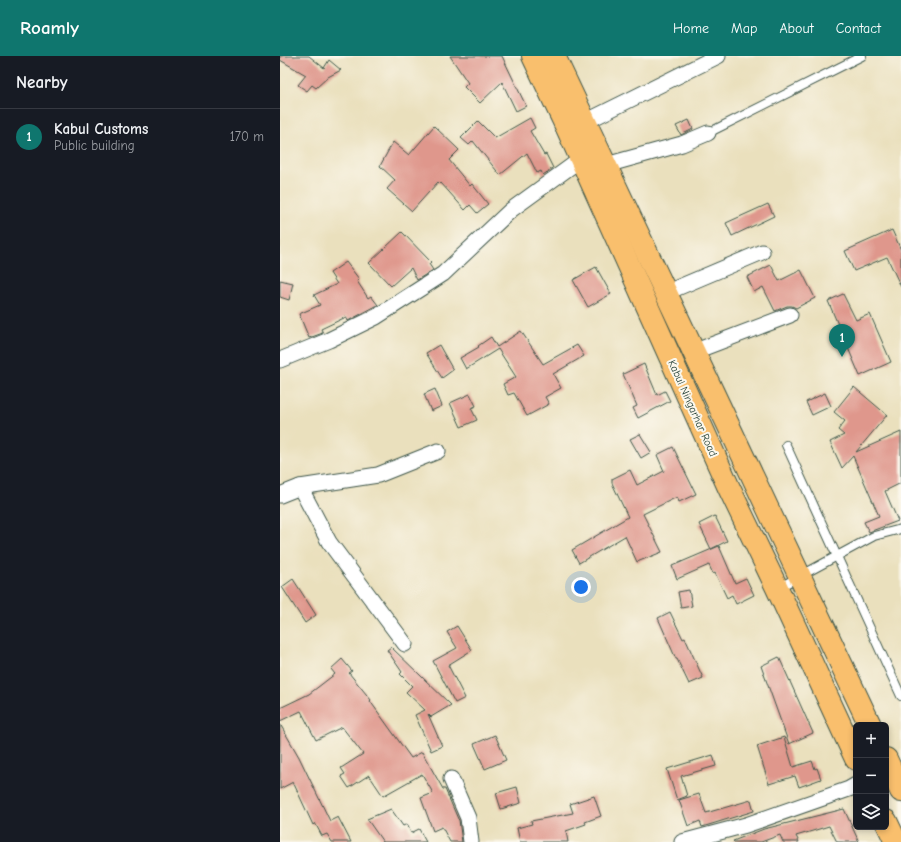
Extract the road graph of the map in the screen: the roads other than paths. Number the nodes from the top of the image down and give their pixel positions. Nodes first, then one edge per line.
1 (533, 56) edge
2 (554, 56) edge
3 (718, 56) edge
4 (862, 56) edge
5 (577, 126) junction
6 (708, 133) joint
7 (581, 159) junction
8 (606, 165) junction
9 (762, 252) dead end
10 (665, 293) junction
11 (790, 315) dead end
12 (693, 352) junction
13 (280, 360) edge
14 (786, 445) dead end
15 (438, 450) dead end
16 (300, 487) junction
17 (280, 495) edge
18 (901, 529) edge
19 (837, 556) junction
20 (800, 576) junction
21 (777, 588) junction
22 (405, 644) dead end
23 (901, 696) edge
24 (869, 722) edge
25 (856, 758) edge
26 (889, 765) edge
27 (451, 779) dead end
28 (853, 787) edge
29 (901, 791) edge
30 (889, 827) edge
31 (472, 842) edge
32 (682, 842) edge
33 (896, 842) edge

1 - 5 highway, Kabul Ningarhar Road
2 - 5 highway, Kabul Ningarhar Road
3 - 5 street
4 - 6 lane
5 - 7 highway, Kabul Ningarhar Road
5 - 8 highway, Kabul Ningarhar Road
6 - 8 street
7 - 13 street
7 - 21 highway, Kabul Ningarhar Road
8 - 10 highway, Kabul Ningarhar Road
9 - 10 street
10 - 12 highway, Kabul Ningarhar Road
11 - 12 street
12 - 20 highway, Kabul Ningarhar Road
14 - 19 lane
15 - 16 street
16 - 17 street
16 - 22 street
18 - 19 lane
19 - 20 lane
19 - 23 lane
20 - 21 lane
20 - 24 highway, Kabul Ningarhar Road
21 - 25 highway, Kabul Ningarhar Road
26 - 29 highway
27 - 31 street
28 - 32 street
30 - 33 highway

